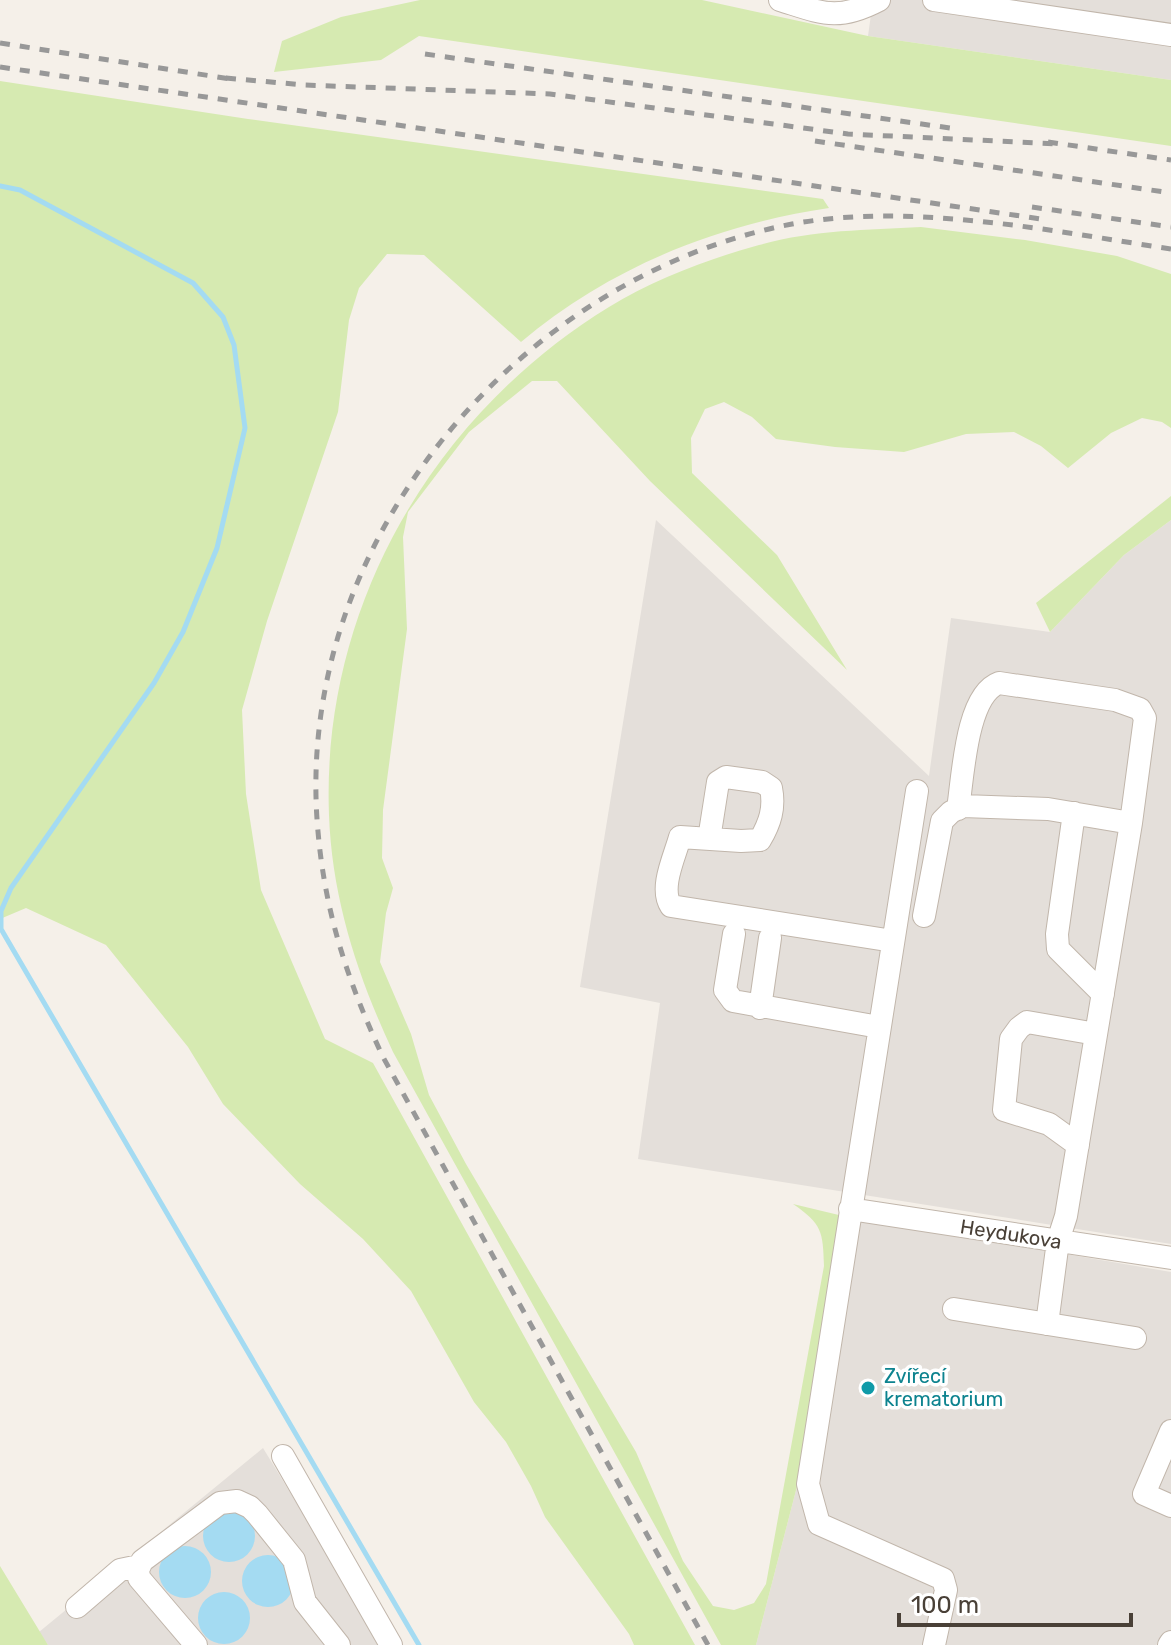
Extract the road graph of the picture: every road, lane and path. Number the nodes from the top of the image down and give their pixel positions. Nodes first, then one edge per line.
1 (780, 0) edge
2 (879, 0) edge
3 (934, 0) edge
4 (1171, 35) edge
5 (917, 791) dead end
6 (958, 809) junction
7 (1074, 813) junction
8 (1131, 823) junction
9 (709, 839) dead end
10 (924, 916) dead end
11 (734, 934) dead end
12 (770, 938) dead end
13 (893, 941) junction
14 (1103, 994) junction
15 (760, 1008) junction
16 (879, 1027) junction
17 (1096, 1034) junction
18 (1078, 1145) junction
19 (850, 1209) junction
20 (1058, 1241) junction
21 (1171, 1258) edge
22 (954, 1309) dead end
23 (1047, 1324) junction
24 (1135, 1338) dead end
25 (1171, 1431) edge
26 (283, 1456) dead end
27 (1171, 1506) edge
28 (139, 1566) junction
29 (77, 1607) dead end
30 (196, 1645) edge
31 (339, 1645) edge
32 (391, 1645) edge
33 (934, 1645) edge

1 - 2 street
3 - 4 street
5 - 13 street
6 - 7 street
6 - 8 street
6 - 10 street
7 - 8 street
7 - 14 street
8 - 14 street
9 - 13 street
11 - 15 street
12 - 15 street
13 - 16 street
14 - 17 street
15 - 16 street
16 - 19 street
17 - 18 street
17 - 18 street
18 - 20 street
19 - 20 street, Heydukova
19 - 33 street
20 - 21 street, Heydukova
20 - 23 street
22 - 23 street
23 - 24 street
25 - 27 street
26 - 32 street
28 - 29 street
28 - 30 street
28 - 31 street

